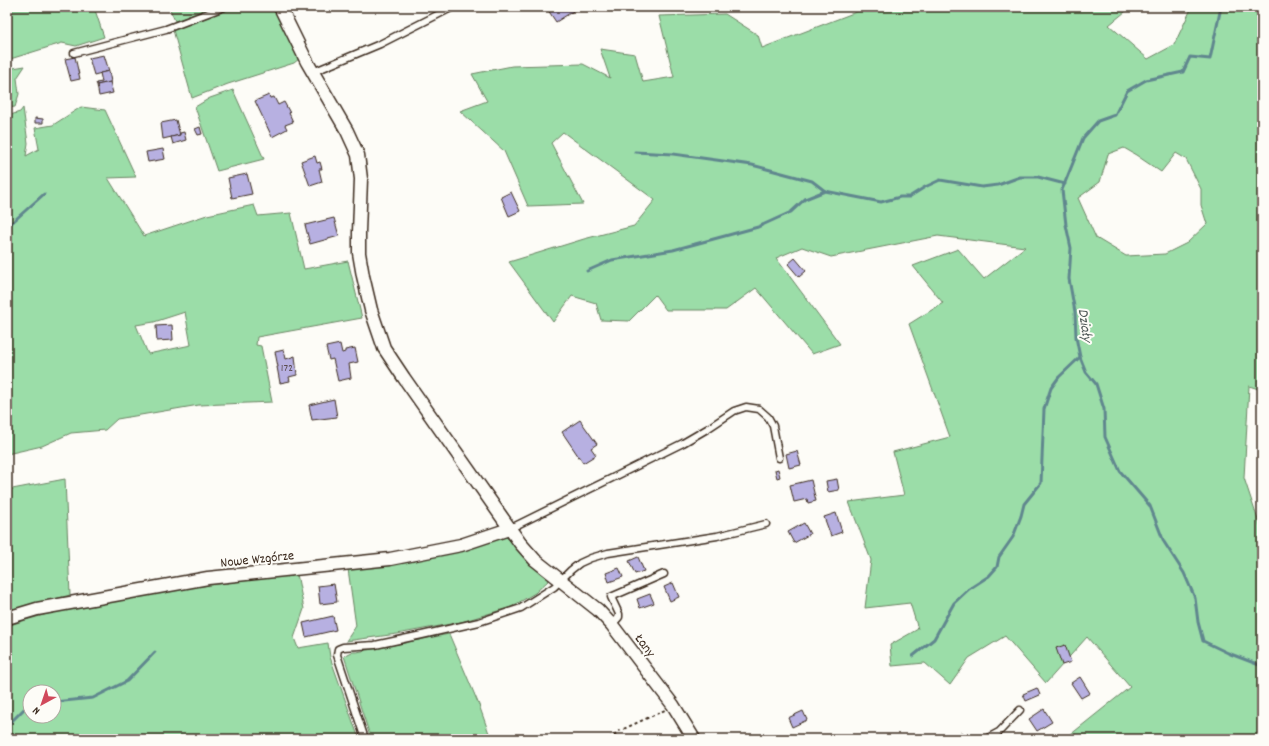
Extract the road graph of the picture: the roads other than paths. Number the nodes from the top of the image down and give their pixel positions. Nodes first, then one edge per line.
1 (224, 7) edge
2 (280, 7) edge
3 (452, 7) edge
4 (74, 53) dead end
5 (313, 72) junction
6 (780, 458) dead end
7 (766, 524) dead end
8 (509, 529) junction
9 (664, 574) dead end
10 (560, 581) junction
11 (7, 618) edge
12 (612, 625) junction
13 (1020, 710) dead end
14 (365, 739) edge
15 (694, 739) edge
16 (986, 739) edge

1 - 4 lane
2 - 5 street, Łany
3 - 5 lane
5 - 8 street, Łany
6 - 8 lane
7 - 10 lane
8 - 10 street, Łany
8 - 11 street, Nowe Wzgórze
9 - 12 lane
10 - 12 street, Łany
10 - 14 lane
12 - 15 street, Łany
13 - 16 lane

